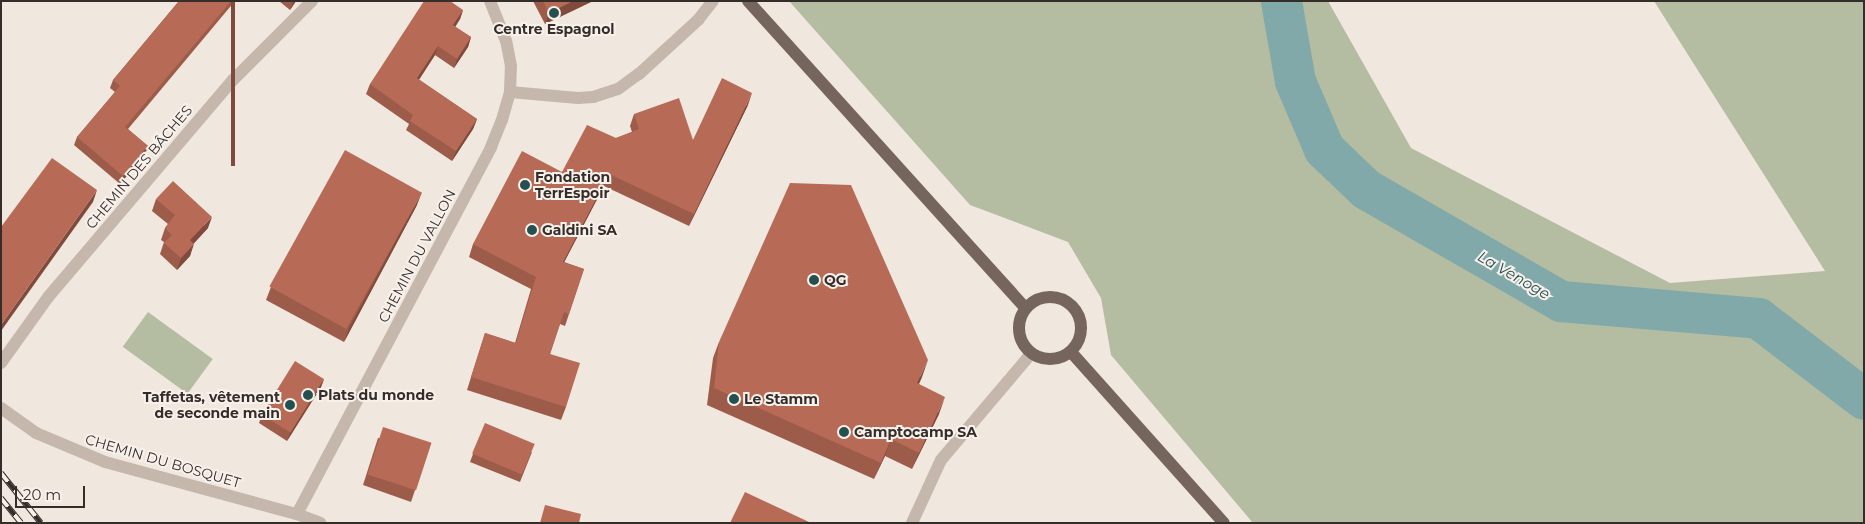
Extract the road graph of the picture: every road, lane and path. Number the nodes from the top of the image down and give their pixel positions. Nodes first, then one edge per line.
1 (312, 1) edge
2 (490, 1) edge
3 (713, 1) edge
4 (748, 1) edge
5 (510, 92) junction
6 (1025, 308) junction
7 (1071, 352) junction
8 (1031, 354) junction
9 (1, 363) edge
10 (1, 408) edge
11 (296, 514) junction
12 (320, 523) edge
13 (912, 523) edge
14 (1224, 523) edge

1 - 9 street, CHEMIN DES BÂCHES
2 - 5 street, CHEMIN DU VALLON
3 - 5 street
4 - 6 main road
5 - 11 street, CHEMIN DU VALLON
6 - 7 main road
6 - 8 main road
7 - 8 main road
7 - 14 main road
8 - 13 street
10 - 11 street, CHEMIN DU BOSQUET
11 - 12 street, CHEMIN DU BOSQUET

